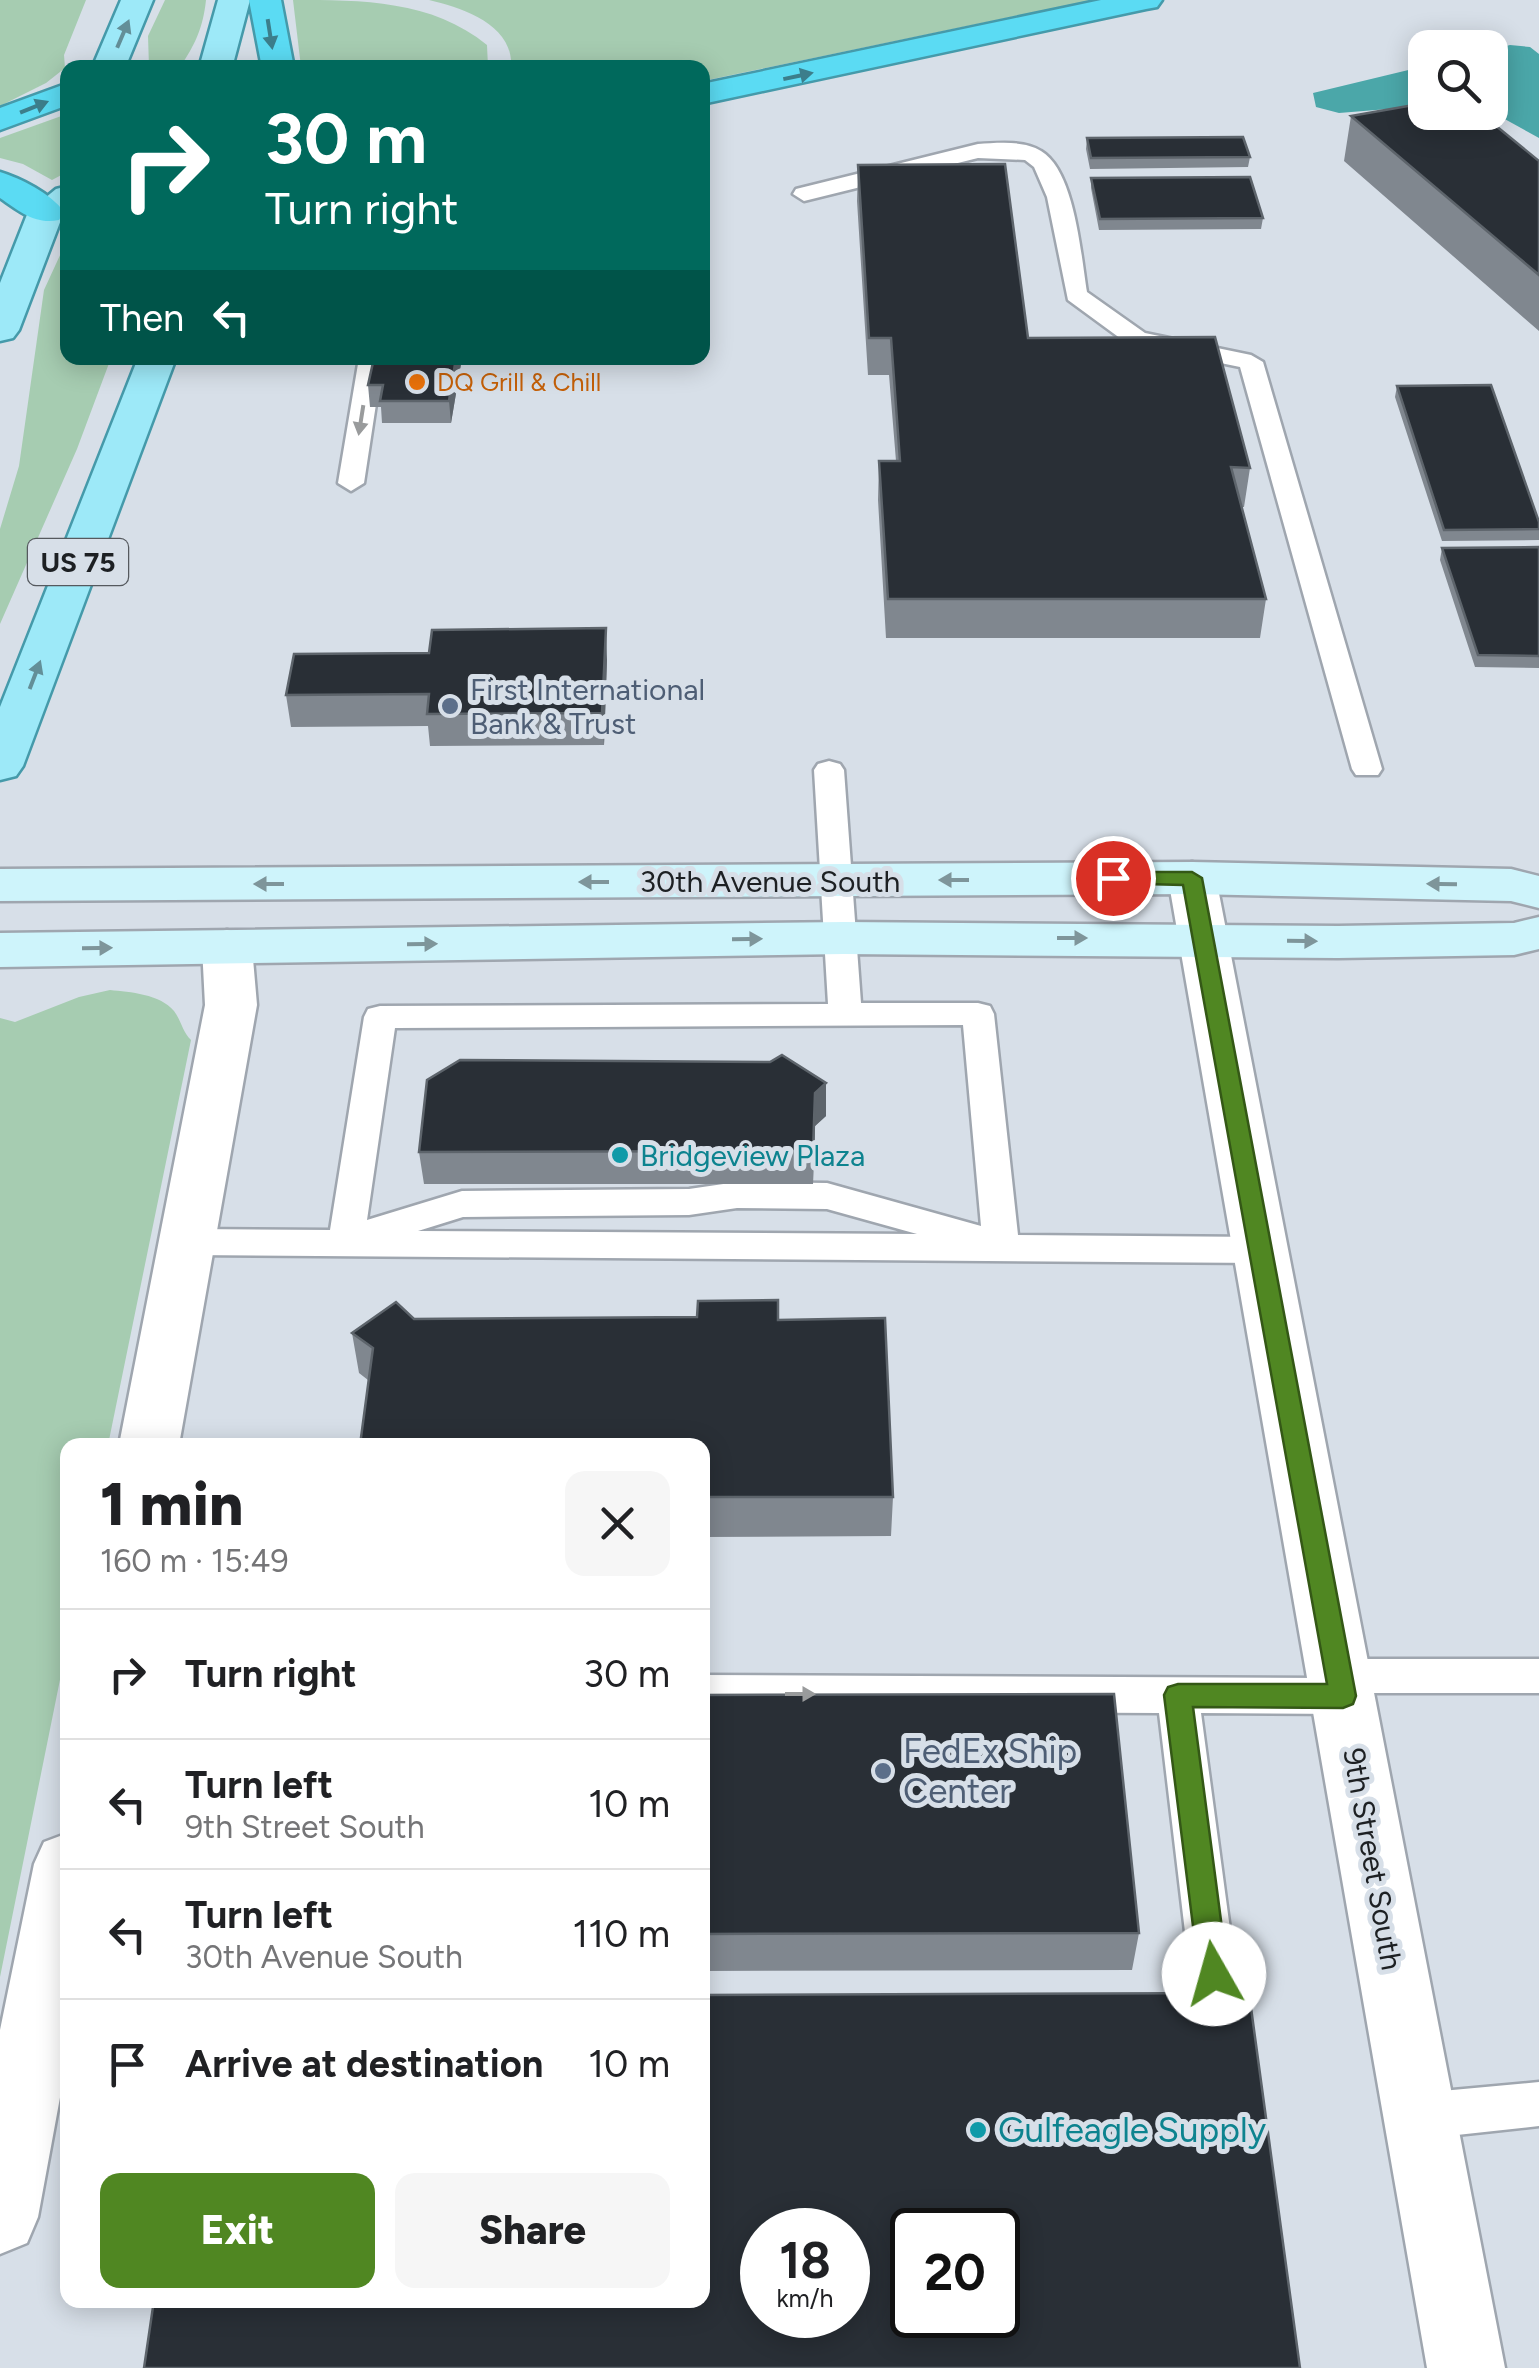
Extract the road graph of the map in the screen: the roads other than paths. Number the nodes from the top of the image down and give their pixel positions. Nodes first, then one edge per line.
1 (137, 0) edge
2 (234, 0) edge
3 (265, 0) edge
4 (1146, 0) edge
5 (111, 60) edge
6 (218, 60) edge
7 (276, 60) edge
8 (710, 92) edge
9 (60, 97) edge
10 (0, 120) edge
11 (0, 183) edge
12 (804, 194) dead end
13 (57, 204) edge
14 (0, 330) edge
15 (153, 365) edge
16 (370, 365) edge
17 (351, 483) dead end
18 (0, 766) edge
19 (1366, 769) dead end
20 (829, 770) dead end
21 (1192, 878) junction
22 (838, 881) junction
23 (0, 884) edge
24 (1539, 892) edge
25 (1539, 933) edge
26 (844, 938) junction
27 (1205, 939) junction
28 (227, 946) junction
29 (0, 950) edge
30 (845, 1014) junction
31 (346, 1240) junction
32 (190, 1242) junction
33 (1001, 1245) junction
34 (1262, 1250) junction
35 (150, 1438) edge
36 (1539, 1676) edge
37 (1341, 1686) junction
38 (710, 1693) edge
39 (1178, 1695) junction
40 (60, 1907) edge
41 (1214, 1974) dead end
42 (1539, 2104) edge
43 (1420, 2116) junction
44 (0, 2216) edge
45 (1466, 2368) edge

5 -> 1 main road
2 - 6 main road
3 -> 7 highway
8 -> 4 highway
10 -> 9 highway
11 - 13 highway
12 - 19 lane
13 - 14 main road
18 -> 15 main road, US 75
16 -> 17 lane
20 - 22 lane
21 -> 22 street, 30th Avenue South
24 -> 21 street, 30th Avenue South
21 - 27 street, 9th Street South
22 -> 23 street, 30th Avenue South
22 - 26 lane
27 -> 25 street, 30th Avenue South
26 -> 27 street, 30th Avenue South
28 -> 26 street, 30th Avenue South
26 - 30 lane
27 - 34 street, 9th Street South
29 -> 28 street, 30th Avenue South
28 - 32 street
30 - 31 lane
30 - 33 lane
31 - 32 lane
31 - 33 lane
31 - 33 lane
32 - 35 street
33 - 34 lane
34 - 37 street, 9th Street South
36 - 37 lane
37 - 39 lane
37 - 43 street, 9th Street South
38 -> 39 lane
39 - 41 lane
40 - 44 street
42 - 43 lane
43 - 45 street, 9th Street South

